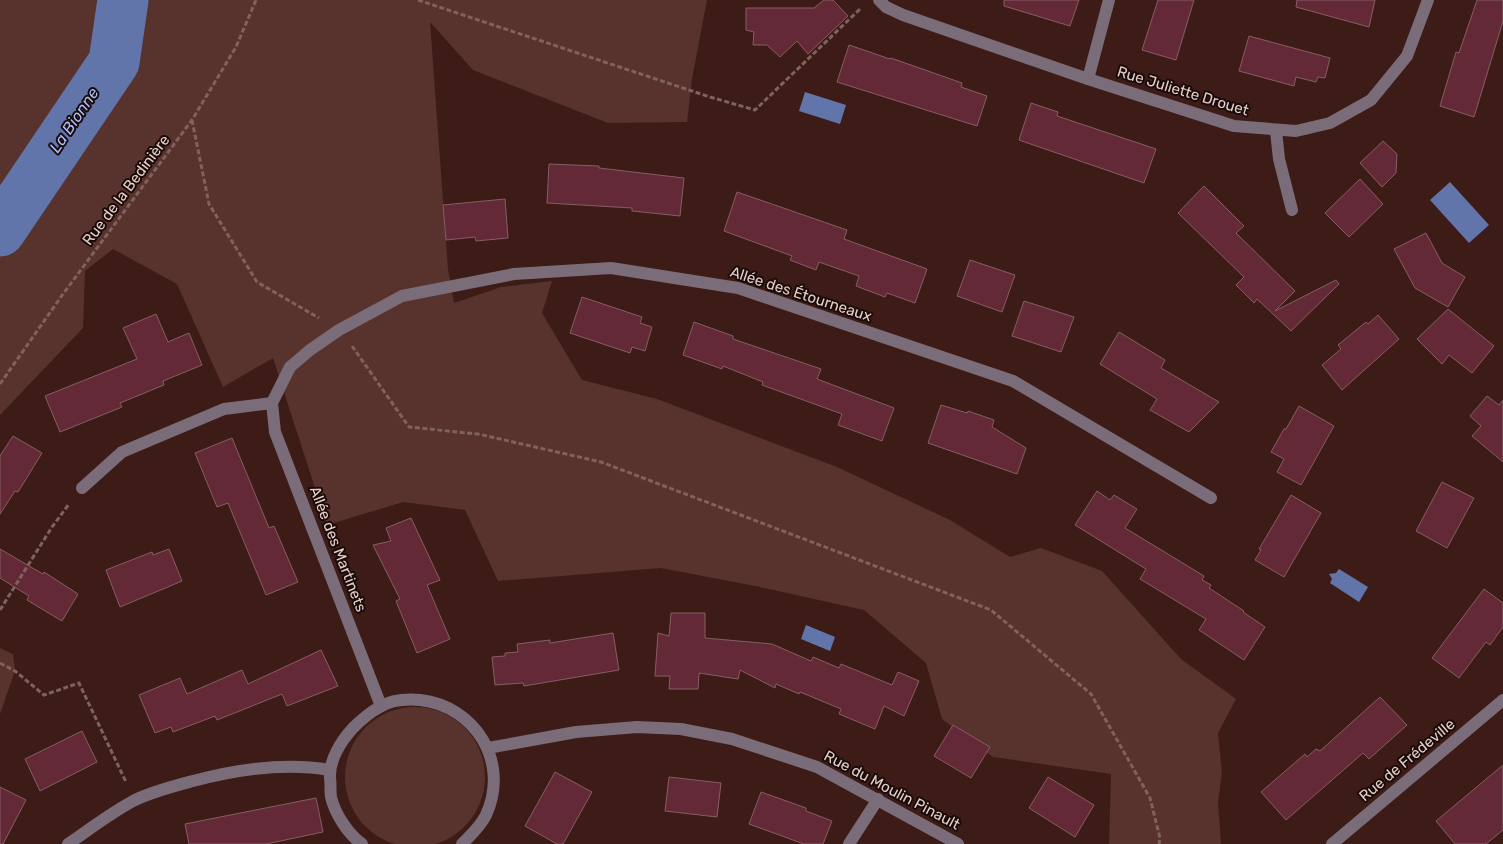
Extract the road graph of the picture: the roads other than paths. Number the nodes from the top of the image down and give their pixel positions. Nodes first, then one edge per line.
1 (879, 0) edge
2 (1109, 0) edge
3 (1428, 0) edge
4 (1088, 79) junction
5 (1276, 130) junction
6 (1292, 210) dead end
7 (272, 403) junction
8 (82, 488) road end
9 (1211, 498) dead end
10 (1503, 700) edge
11 (381, 706) junction
12 (488, 748) junction
13 (330, 770) junction
14 (878, 799) junction
15 (68, 844) edge
16 (362, 844) edge
17 (462, 844) edge
18 (849, 844) edge
19 (958, 844) edge
20 (1332, 844) edge

1 - 4 street, Rue Juliette Drouet
2 - 4 street
3 - 5 street, Rue Juliette Drouet
4 - 5 street, Rue Juliette Drouet
5 - 6 street
7 - 8 street
7 - 9 street, Allée des Étourneaux
7 - 11 street, Allée des Martinets
10 - 20 street, Rue de Frédeville
11 - 12 street
11 - 13 street
12 - 14 street, Rue du Moulin Pinault
12 - 17 street
13 - 15 street
13 - 16 street
14 - 18 street
14 - 19 street, Rue du Moulin Pinault

